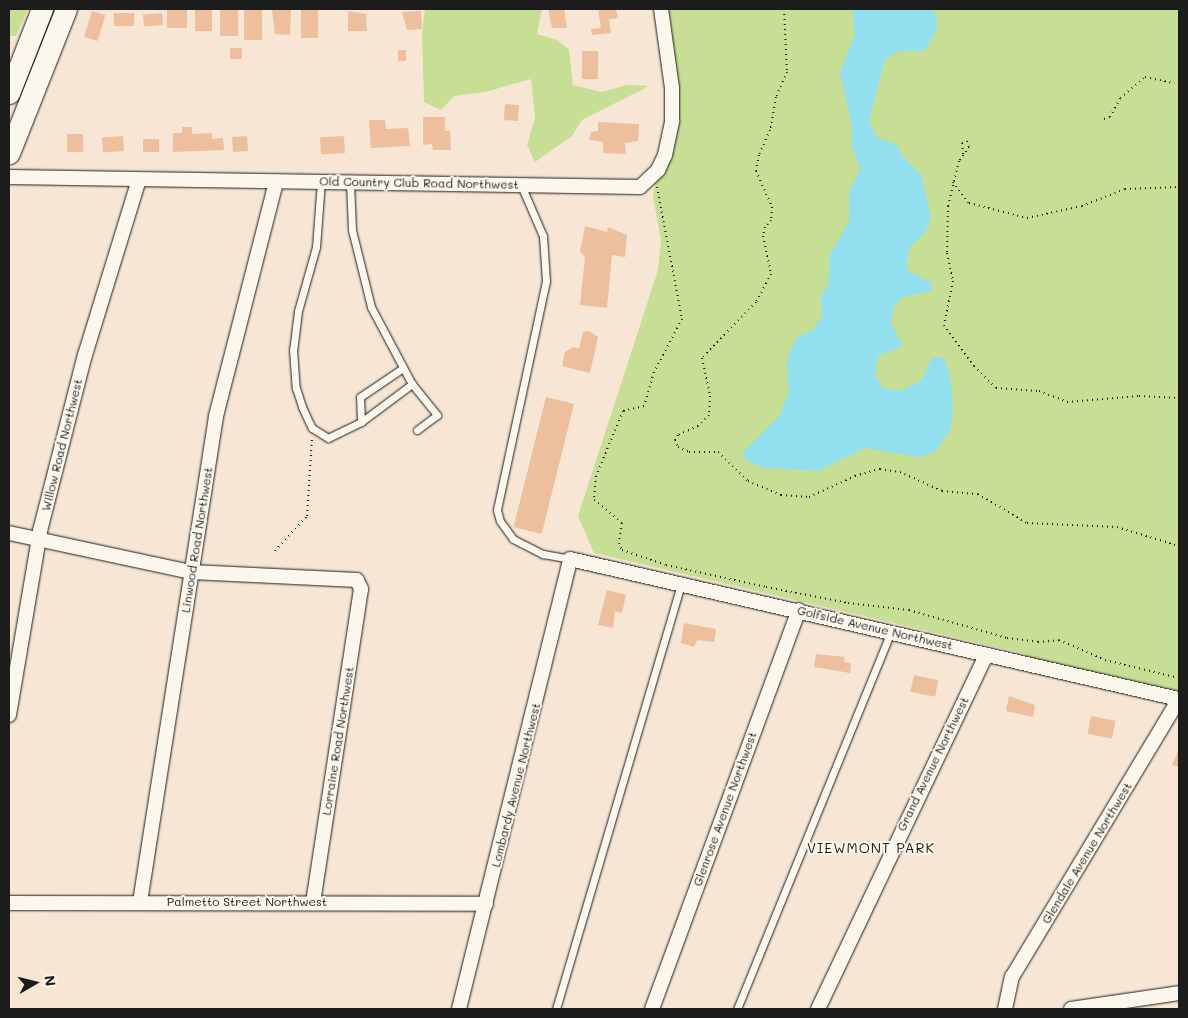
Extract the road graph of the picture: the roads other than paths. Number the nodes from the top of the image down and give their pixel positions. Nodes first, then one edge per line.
1 (42, 9) edge
2 (66, 9) edge
3 (661, 9) edge
4 (10, 85) edge
5 (9, 153) edge
6 (9, 177) edge
7 (139, 180) junction
8 (321, 181) junction
9 (276, 182) junction
10 (350, 182) junction
11 (521, 184) junction
12 (403, 368) junction
13 (412, 384) junction
14 (361, 422) junction
15 (418, 430) dead end
16 (9, 533) edge
17 (39, 539) junction
18 (570, 559) junction
19 (192, 572) junction
20 (681, 583) junction
21 (799, 610) junction
22 (891, 632) junction
23 (986, 655) junction
24 (1179, 699) edge
25 (9, 714) edge
26 (140, 902) junction
27 (9, 903) edge
28 (313, 903) junction
29 (486, 904) junction
30 (1179, 993) edge
31 (459, 1009) edge
32 (556, 1009) edge
33 (652, 1009) edge
34 (737, 1009) edge
35 (818, 1009) edge
36 (1005, 1009) edge
37 (1071, 1009) edge

1 - 4 main road
2 - 5 main road
3 - 11 street, Old Country Club Road Northwest
6 - 7 street, Old Country Club Road Northwest
7 - 9 street, Old Country Club Road Northwest
7 - 17 street, Willow Road Northwest
8 - 9 street, Old Country Club Road Northwest
8 - 10 street, Old Country Club Road Northwest
8 - 14 lane
9 - 19 street, Linwood Road Northwest
10 - 11 street, Old Country Club Road Northwest
10 - 12 lane
11 - 18 lane
12 - 13 lane
12 - 14 lane
13 - 14 lane
13 - 15 lane
16 - 17 street
17 - 19 street
17 - 25 street, Willow Road Northwest
18 - 20 street, Golfside Avenue Northwest
18 - 29 street, Lombardy Avenue Northwest
19 - 26 street, Linwood Road Northwest
19 - 28 street, Lorraine Road Northwest
20 - 21 street, Golfside Avenue Northwest
20 - 32 lane
21 - 22 street, Golfside Avenue Northwest
21 - 33 street, Glenrose Avenue Northwest
22 - 23 street, Golfside Avenue Northwest
22 - 34 lane
23 - 24 street, Golfside Avenue Northwest
23 - 35 street, Grand Avenue Northwest
24 - 36 street, Glendale Avenue Northwest
26 - 27 street, Palmetto Street Northwest
26 - 28 street, Palmetto Street Northwest
28 - 29 street, Palmetto Street Northwest
29 - 31 street, Lombardy Avenue Northwest
30 - 37 street

